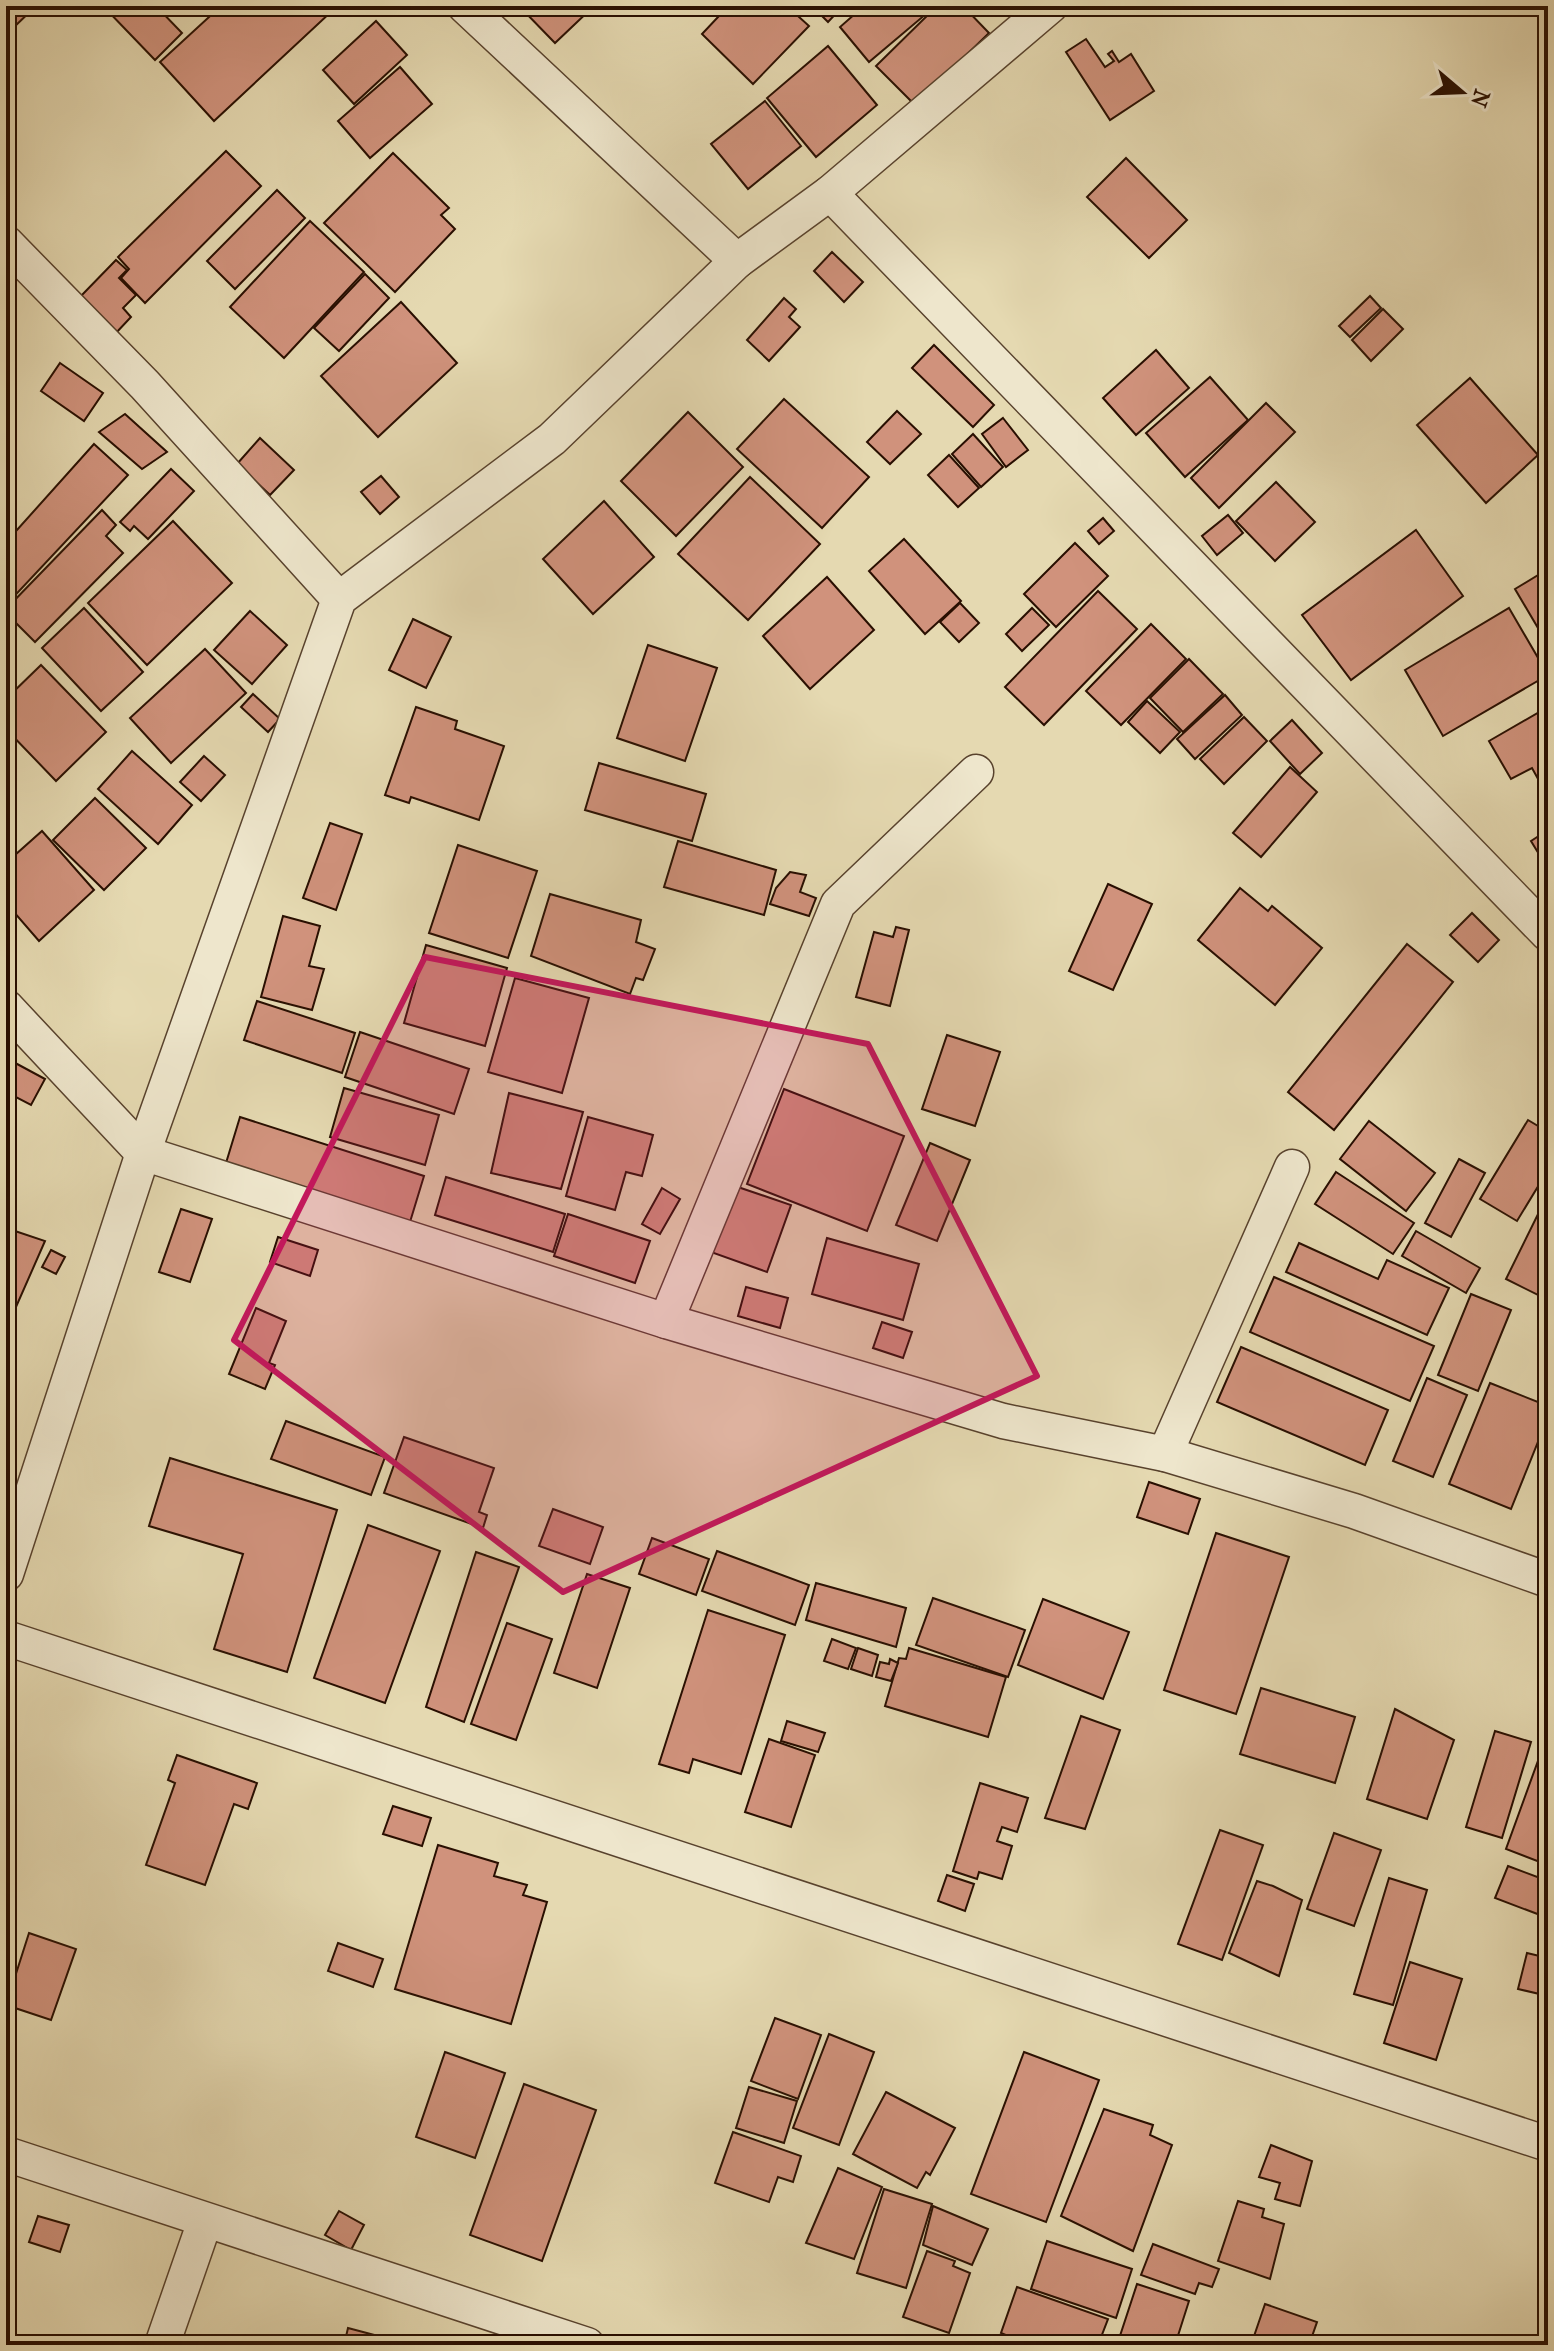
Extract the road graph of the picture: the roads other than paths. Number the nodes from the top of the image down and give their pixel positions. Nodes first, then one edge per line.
1 (465, 6) edge
2 (1050, 6) edge
3 (830, 193) junction
4 (6, 243) edge
5 (737, 261) junction
6 (339, 599) junction
7 (976, 772) dead end
8 (1548, 934) edge
9 (6, 1007) edge
10 (143, 1153) junction
11 (1292, 1167) dead end
12 (666, 1321) junction
13 (1165, 1454) junction
14 (6, 1574) edge
15 (1548, 1580) edge
16 (6, 1638) edge
17 (1548, 2144) edge
18 (6, 2154) edge
19 (205, 2221) junction
20 (162, 2345) edge
21 (587, 2345) edge

1 - 5 street
2 - 3 street
3 - 5 street
3 - 8 street
4 - 6 street
5 - 6 street
6 - 10 street
7 - 12 street
9 - 10 street
10 - 12 street
10 - 14 street
11 - 13 street
12 - 13 street
13 - 15 street
16 - 17 street
18 - 19 street
19 - 20 street
19 - 21 street

